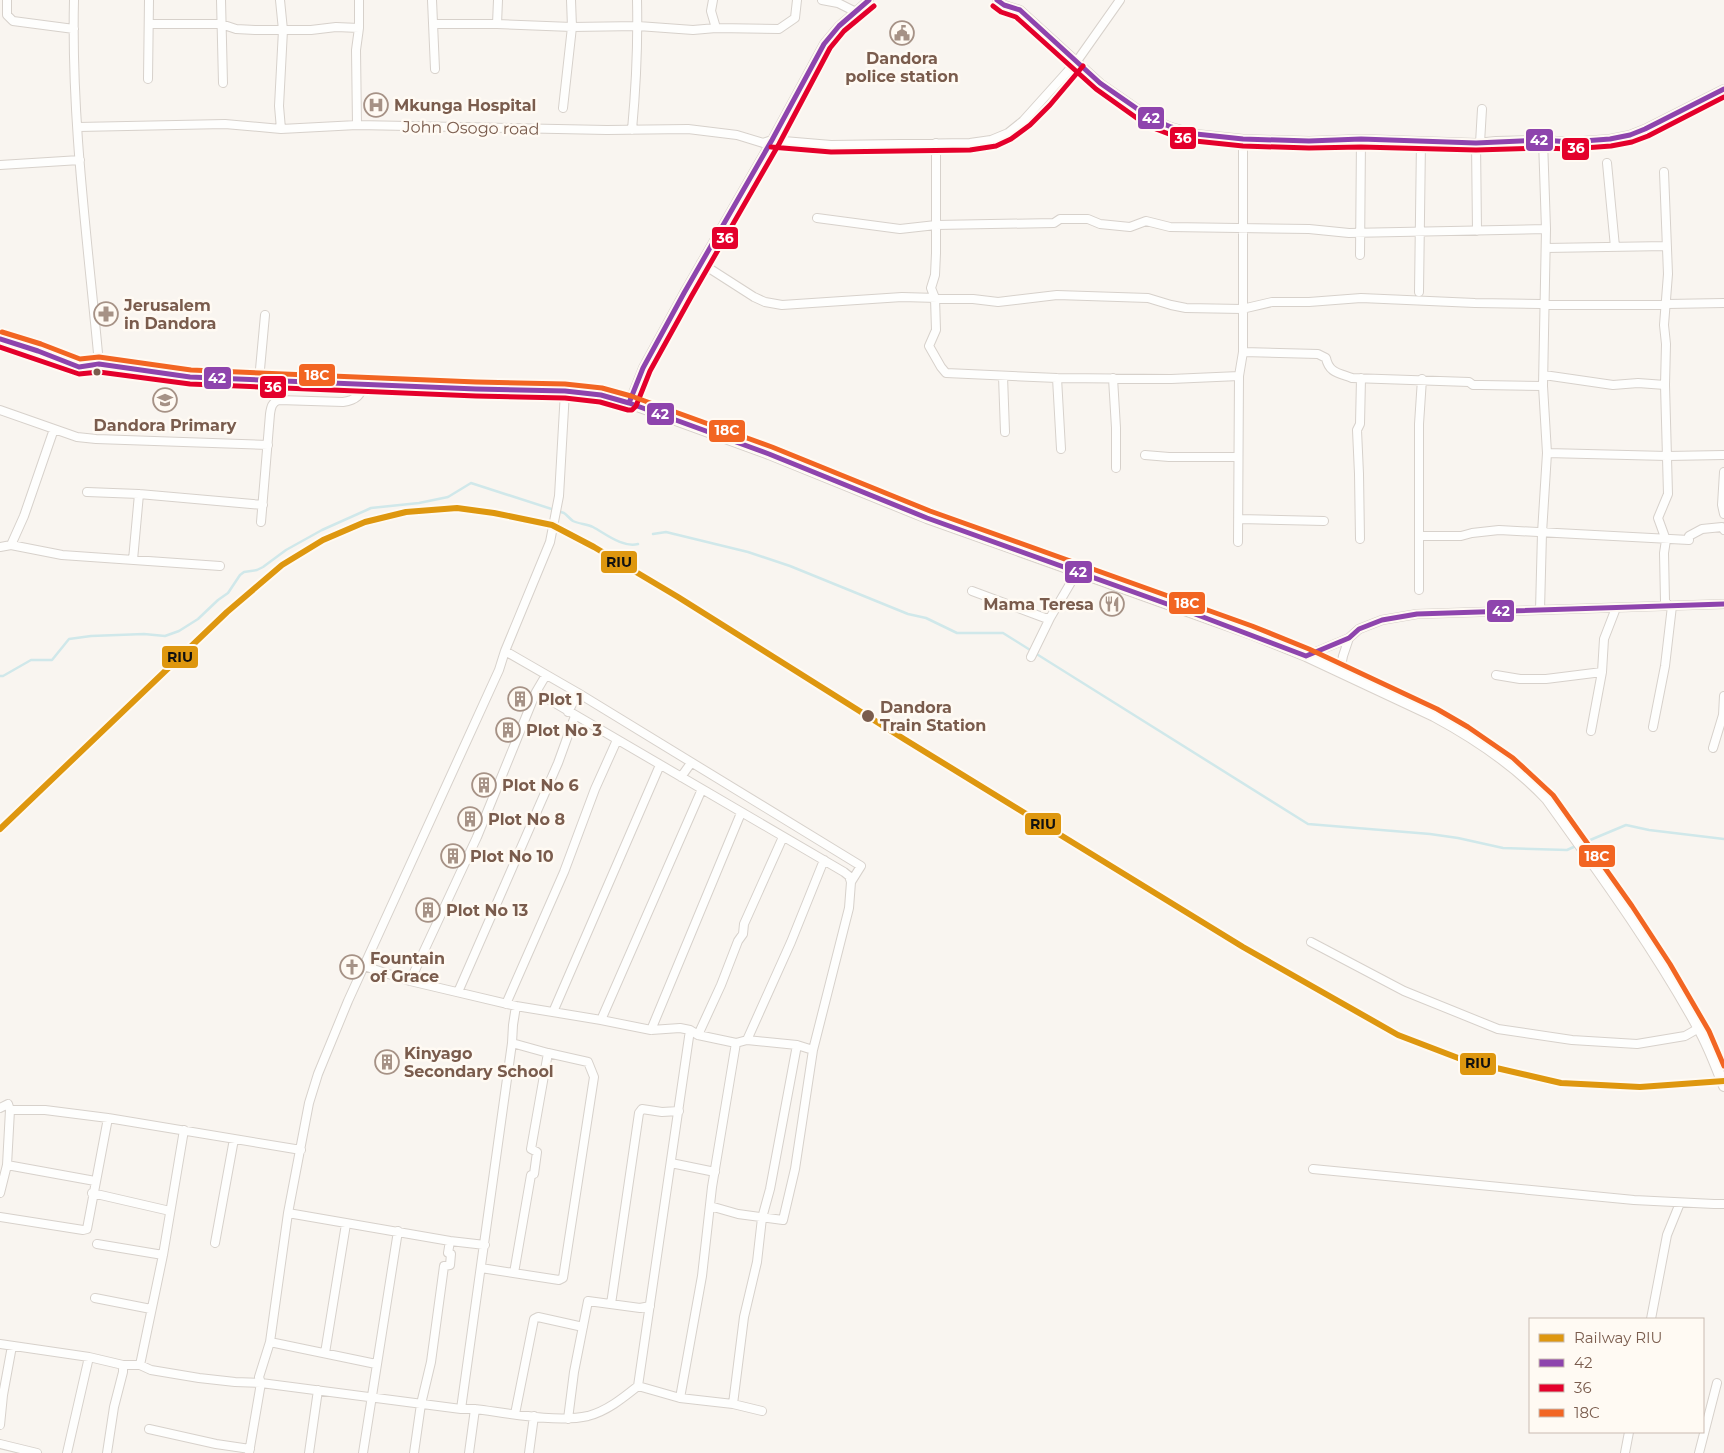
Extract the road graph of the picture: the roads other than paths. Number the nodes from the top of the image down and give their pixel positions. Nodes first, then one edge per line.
1 (7, 0) edge
2 (74, 0) edge
3 (149, 0) edge
4 (220, 0) edge
5 (280, 0) edge
6 (359, 0) edge
7 (432, 0) edge
8 (498, 0) edge
9 (571, 0) edge
10 (637, 0) edge
11 (713, 0) edge
12 (797, 0) edge
13 (822, 0) edge
14 (869, 0) edge
15 (997, 0) edge
16 (1120, 0) edge
17 (854, 11) junction
18 (149, 24) junction
19 (221, 24) junction
20 (433, 24) junction
21 (497, 24) junction
22 (638, 26) junction
23 (572, 27) junction
24 (359, 28) junction
25 (716, 28) junction
26 (74, 29) junction
27 (283, 30) junction
28 (1077, 61) junction
29 (435, 69) dead end
30 (148, 79) dead end
31 (223, 82) dead end
32 (1724, 89) edge
33 (563, 108) dead end
34 (1482, 109) dead end
35 (357, 126) junction
36 (78, 127) junction
37 (281, 128) junction
38 (632, 130) junction
39 (1243, 139) junction
40 (772, 140) junction
41 (1361, 140) junction
42 (1543, 140) junction
43 (1421, 141) junction
44 (936, 143) junction
45 (1478, 143) junction
46 (80, 160) junction
47 (1607, 163) dead end
48 (0, 165) edge
49 (1664, 172) dead end
50 (817, 218) dead end
51 (936, 225) junction
52 (1244, 228) junction
53 (1546, 229) junction
54 (1477, 231) junction
55 (1361, 232) junction
56 (1420, 232) junction
57 (1615, 246) junction
58 (1667, 246) junction
59 (1546, 248) junction
60 (1360, 255) dead end
61 (701, 263) junction
62 (1420, 292) dead end
63 (935, 298) junction
64 (1724, 303) edge
65 (1545, 304) junction
66 (1666, 304) junction
67 (1242, 309) junction
68 (265, 315) dead end
69 (0, 339) edge
70 (1243, 352) junction
71 (99, 364) junction
72 (1544, 374) junction
73 (1003, 376) junction
74 (1239, 376) junction
75 (1057, 378) junction
76 (1113, 378) junction
77 (1361, 378) junction
78 (1422, 379) junction
79 (260, 380) junction
80 (366, 383) junction
81 (1665, 385) junction
82 (1543, 386) junction
83 (565, 391) junction
84 (629, 402) junction
85 (0, 410) edge
86 (54, 429) junction
87 (1005, 432) dead end
88 (268, 446) junction
89 (1061, 449) dead end
90 (1547, 453) junction
91 (1145, 455) dead end
92 (1724, 455) edge
93 (1667, 456) junction
94 (1238, 457) junction
95 (1116, 468) dead end
96 (1724, 472) edge
97 (87, 492) dead end
98 (139, 494) junction
99 (263, 505) junction
100 (1724, 514) edge
101 (1239, 519) junction
102 (1324, 521) dead end
103 (261, 522) dead end
104 (1724, 530) edge
105 (1542, 533) junction
106 (1420, 536) junction
107 (1360, 539) dead end
108 (1666, 540) junction
109 (1238, 542) dead end
110 (11, 545) junction
111 (0, 547) edge
112 (133, 560) junction
113 (220, 566) dead end
114 (1077, 572) junction
115 (1420, 590) dead end
116 (972, 591) dead end
117 (1724, 604) edge
118 (1670, 606) junction
119 (1616, 608) junction
120 (1540, 610) junction
121 (1050, 618) junction
122 (1349, 638) junction
123 (505, 651) junction
124 (1306, 656) junction
125 (1031, 657) dead end
126 (1340, 671) junction
127 (1602, 672) junction
128 (546, 675) junction
129 (1496, 675) dead end
130 (536, 692) junction
131 (578, 693) junction
132 (1724, 696) edge
133 (571, 714) junction
134 (1653, 727) dead end
135 (1591, 731) dead end
136 (617, 740) junction
137 (1714, 748) dead end
138 (691, 763) junction
139 (660, 765) junction
140 (681, 777) junction
141 (702, 789) junction
142 (742, 813) junction
143 (783, 836) junction
144 (824, 860) junction
145 (851, 882) junction
146 (1311, 942) dead end
147 (364, 966) junction
148 (410, 981) junction
149 (458, 992) junction
150 (506, 1004) junction
151 (516, 1006) junction
152 (553, 1012) junction
153 (601, 1020) junction
154 (1699, 1028) junction
155 (651, 1030) junction
156 (690, 1030) junction
157 (698, 1035) junction
158 (747, 1040) junction
159 (512, 1043) junction
160 (736, 1043) junction
161 (797, 1045) junction
162 (813, 1050) junction
163 (548, 1053) junction
164 (1720, 1062) edge
165 (1724, 1086) edge
166 (0, 1108) edge
167 (10, 1110) junction
168 (679, 1111) junction
169 (108, 1118) junction
170 (184, 1130) junction
171 (234, 1138) junction
172 (301, 1150) junction
173 (671, 1163) junction
174 (7, 1165) junction
175 (1313, 1168) dead end
176 (715, 1172) junction
177 (95, 1181) junction
178 (0, 1193) edge
179 (92, 1193) junction
180 (1680, 1203) junction
181 (1724, 1204) edge
182 (710, 1206) junction
183 (170, 1210) junction
184 (288, 1213) junction
185 (0, 1216) edge
186 (762, 1218) junction
187 (346, 1224) junction
188 (398, 1231) junction
189 (450, 1241) junction
190 (215, 1243) dead end
191 (97, 1244) dead end
192 (485, 1245) junction
193 (162, 1255) junction
194 (481, 1268) junction
195 (514, 1274) junction
196 (95, 1298) dead end
197 (611, 1304) junction
198 (650, 1306) junction
199 (151, 1309) junction
200 (1651, 1318) edge
201 (583, 1327) junction
202 (270, 1342) junction
203 (0, 1344) edge
204 (12, 1346) junction
205 (325, 1353) junction
206 (89, 1357) junction
207 (123, 1364) junction
208 (376, 1364) junction
209 (140, 1365) junction
210 (261, 1383) junction
211 (1717, 1384) dead end
212 (638, 1386) junction
213 (318, 1390) junction
214 (371, 1398) junction
215 (680, 1398) junction
216 (421, 1404) junction
217 (733, 1404) junction
218 (475, 1409) junction
219 (461, 1410) junction
220 (762, 1411) dead end
221 (515, 1414) junction
222 (534, 1416) junction
223 (568, 1418) junction
224 (0, 1425) edge
225 (149, 1429) dead end
226 (1629, 1433) edge
227 (0, 1444) edge
228 (249, 1451) edge
229 (37, 1453) edge
230 (66, 1453) edge
231 (107, 1453) edge
232 (309, 1453) edge
233 (363, 1453) edge
234 (414, 1453) edge
235 (469, 1453) edge
236 (529, 1453) edge
237 (1625, 1453) edge
238 (1699, 1453) edge

1 - 26 street
2 - 26 street
3 - 18 street
4 - 19 street
5 - 27 street
6 - 24 street
7 - 20 street
8 - 21 street
9 - 23 street
10 - 22 street
11 - 25 street
12 - 25 street
13 - 17 street
14 - 17 street
15 - 28 street
16 - 28 street, John Osogo road
17 - 40 street
18 - 19 street
18 - 30 street
19 - 27 street
19 - 31 street
20 - 21 street
20 - 29 street
21 - 23 street
22 - 23 street
22 - 25 street
22 - 38 street
23 - 33 street
24 - 27 street
24 - 35 street
26 - 36 street
27 - 37 street
28 - 39 street
28 - 44 street, John Osogo road
32 - 42 street
34 - 45 street
35 - 37 street, John Osogo road
35 - 38 street, John Osogo road
36 - 37 street, John Osogo road
36 - 46 street
38 - 40 street, John Osogo road
39 - 41 street
39 - 52 street
40 - 44 street, John Osogo road
40 - 61 street
41 - 43 street
41 - 55 street
42 - 45 street
42 - 53 street
43 - 45 street
43 - 56 street
44 - 51 street
45 - 54 street
46 - 48 street
46 - 71 street
47 - 57 street
49 - 58 street
50 - 51 street
51 - 52 street
51 - 63 street
52 - 55 street
52 - 67 street
53 - 54 street
53 - 59 street
54 - 56 street
55 - 56 street
55 - 60 street
56 - 62 street
57 - 58 street
57 - 59 street
58 - 66 street
59 - 65 street
61 - 63 street
61 - 84 street
63 - 67 street
63 - 73 street
64 - 66 street
65 - 66 street
65 - 67 street
65 - 72 street
66 - 81 street
67 - 70 street
68 - 79 street
69 - 71 main road
70 - 74 street
70 - 77 street
71 - 79 main road
72 - 81 street
72 - 82 street
73 - 75 street
73 - 87 street
74 - 76 street
74 - 94 street
75 - 76 street
75 - 89 street
76 - 95 street
77 - 78 street
77 - 107 street
78 - 82 street
78 - 106 street
79 - 80 main road
80 - 83 main road
80 - 88 street
81 - 93 street
82 - 90 street
83 - 84 main road
83 - 123 street
84 - 114 main road
85 - 86 street
86 - 88 street
86 - 110 street
88 - 99 street
90 - 93 street
90 - 105 street
91 - 94 street
92 - 93 street
93 - 108 street
94 - 101 street
96 - 100 street
97 - 98 street
98 - 99 street
98 - 112 street
99 - 103 street
101 - 102 street
101 - 109 street
104 - 108 street
105 - 106 street
105 - 108 street
105 - 120 street
106 - 115 street
108 - 118 street
110 - 111 street
110 - 112 street
112 - 113 street
114 - 121 street
114 - 124 main road
116 - 121 street
117 - 118 street
118 - 119 street
118 - 134 street
119 - 120 street
119 - 127 street
120 - 122 street
121 - 125 street
122 - 124 street
122 - 126 street
123 - 128 street
123 - 147 street
124 - 126 main road
126 - 154 main road
127 - 129 street
127 - 135 street
128 - 130 street
128 - 131 street
130 - 133 street
130 - 148 street
131 - 133 street
131 - 138 street
132 - 137 street
133 - 136 street
133 - 149 street
136 - 139 street
136 - 150 street
138 - 140 street
138 - 145 street
139 - 140 street
139 - 152 street
140 - 141 street
141 - 142 street
141 - 153 street
142 - 143 street
142 - 155 street
143 - 144 street
143 - 157 street
144 - 145 street
144 - 158 street
145 - 162 street
146 - 154 street
147 - 148 street
147 - 172 street
148 - 149 street
149 - 150 street
150 - 151 street
151 - 152 street
151 - 159 street
152 - 153 street
153 - 155 street
154 - 164 main road
155 - 156 street
156 - 157 street
156 - 168 street
157 - 160 street
158 - 160 street
158 - 161 street
159 - 163 street
159 - 192 street
160 - 176 street
161 - 162 street
161 - 186 street
162 - 186 street
163 - 195 street
163 - 195 street
164 - 165 main road
166 - 167 street
167 - 169 street
167 - 174 street
168 - 173 street
168 - 197 street
169 - 170 street
169 - 177 street
170 - 171 street
170 - 183 street
171 - 172 street
171 - 190 street
172 - 184 street
173 - 176 street
173 - 198 street
174 - 177 street
174 - 178 street
175 - 180 street
176 - 182 street
177 - 179 street
179 - 183 street
179 - 185 street
180 - 181 street
180 - 200 street
182 - 186 street
182 - 215 street
183 - 193 street
184 - 187 street
184 - 202 street
186 - 217 street
187 - 188 street
187 - 205 street
188 - 189 street
188 - 208 street
189 - 192 street
189 - 216 street
191 - 193 street
192 - 194 street
193 - 199 street
194 - 195 street
194 - 219 street
196 - 199 street
197 - 198 street
197 - 201 street
198 - 212 street
199 - 209 street
201 - 221 street
201 - 223 street
202 - 205 street
202 - 210 street
203 - 204 street
204 - 206 street
204 - 224 street
205 - 208 street
206 - 207 street
206 - 230 street
207 - 209 street
207 - 231 street
208 - 214 street
209 - 210 street
210 - 213 street
210 - 228 street
211 - 238 street
212 - 215 street
212 - 223 street
213 - 214 street
213 - 232 street
214 - 216 street
214 - 233 street
215 - 217 street
216 - 219 street
216 - 234 street
217 - 220 street
218 - 219 street
218 - 221 street
218 - 235 street
221 - 222 street
222 - 223 street
222 - 236 street
225 - 228 street
226 - 237 street
227 - 229 street

